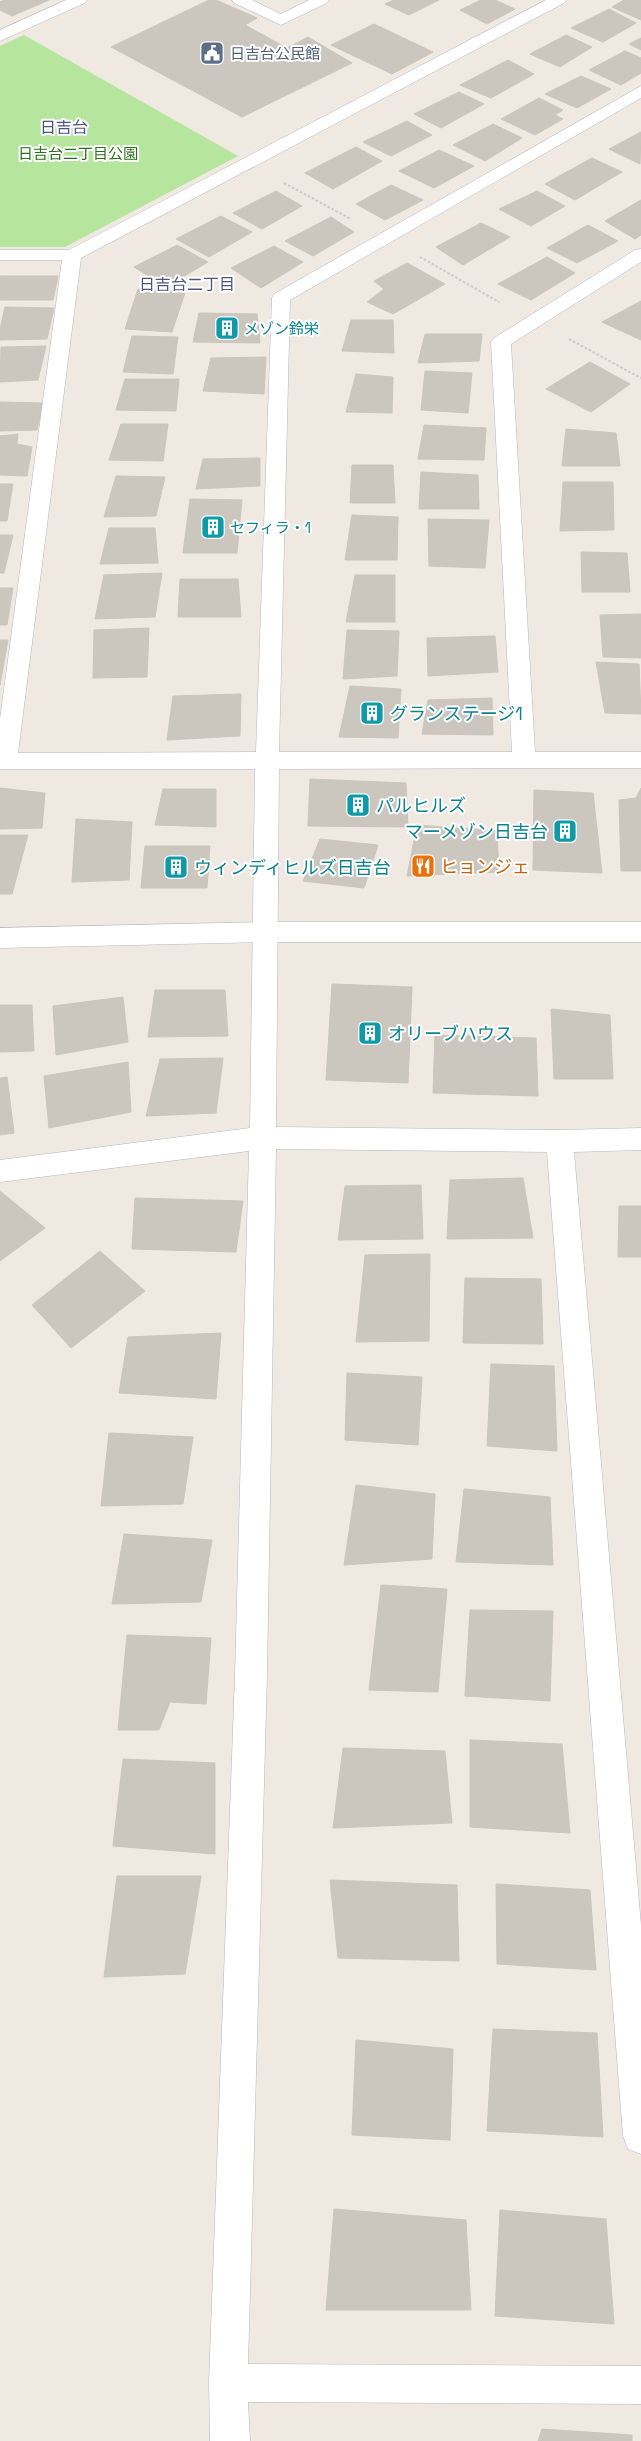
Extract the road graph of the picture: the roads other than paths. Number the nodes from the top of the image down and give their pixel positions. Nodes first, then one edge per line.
1 (79, 0) edge
2 (240, 0) edge
3 (321, 0) edge
4 (558, 0) edge
5 (0, 36) edge
6 (641, 91) edge
7 (641, 254) edge
8 (0, 255) edge
9 (72, 255) junction
10 (3, 760) edge
11 (267, 760) junction
12 (641, 760) edge
13 (524, 761) junction
14 (266, 932) junction
15 (641, 932) edge
16 (0, 938) edge
17 (261, 1138) junction
18 (641, 1139) edge
19 (560, 1140) junction
20 (0, 1171) edge
21 (641, 2136) edge
22 (228, 2382) junction
23 (641, 2385) edge
24 (230, 2441) edge

1 - 5 street
2 - 3 street
4 - 9 street
6 - 11 street
7 - 13 street
8 - 9 street
9 - 10 street
10 - 11 street
11 - 13 street
11 - 14 street
12 - 13 street
14 - 15 street
14 - 16 street
14 - 17 street
17 - 19 street
17 - 20 street
17 - 22 street
18 - 19 street
19 - 21 street
22 - 23 street
22 - 24 street

